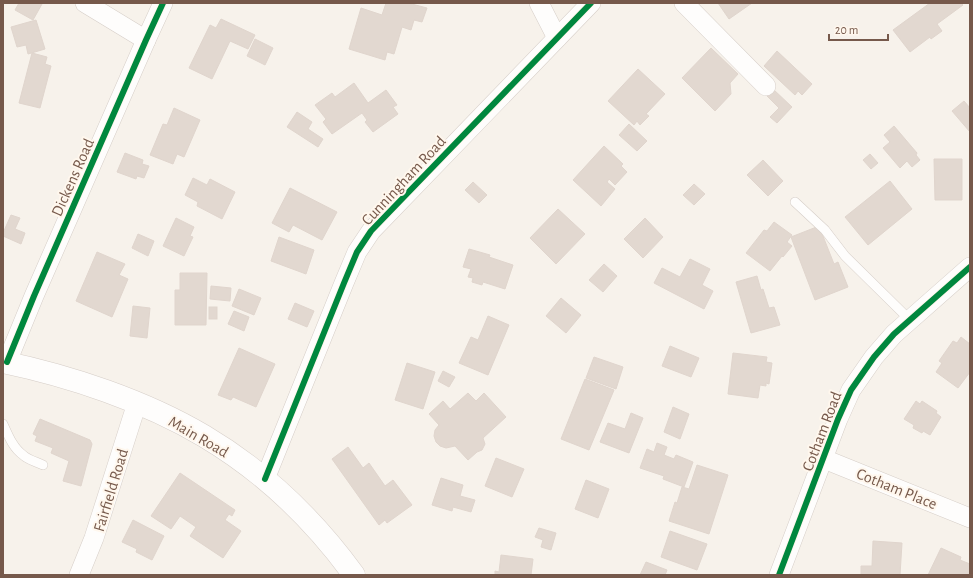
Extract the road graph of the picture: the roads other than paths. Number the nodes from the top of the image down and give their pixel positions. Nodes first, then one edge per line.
1 (85, 3) edge
2 (164, 3) edge
3 (539, 3) edge
4 (591, 3) edge
5 (684, 3) edge
6 (557, 38) junction
7 (146, 40) junction
8 (766, 86) dead end
9 (795, 202) dead end
10 (970, 268) edge
11 (910, 320) junction
12 (5, 362) edge
13 (137, 403) junction
14 (3, 424) edge
15 (824, 459) junction
16 (43, 465) dead end
17 (265, 479) junction
18 (970, 518) edge
19 (79, 575) edge
20 (354, 575) edge
21 (780, 575) edge

1 - 7 street
2 - 7 street, Dickens Road
3 - 6 street
4 - 6 street, Cunningham Road
5 - 8 street
6 - 17 street, Cunningham Road
7 - 12 street, Dickens Road
9 - 11 lane
10 - 11 street, Cotham Road
11 - 15 street, Cotham Road
12 - 13 main road, Main Road
13 - 17 main road, Main Road
13 - 19 street, Fairfield Road
14 - 16 lane
15 - 18 street, Cotham Place
15 - 21 street, Cotham Road
17 - 20 main road, Main Road

